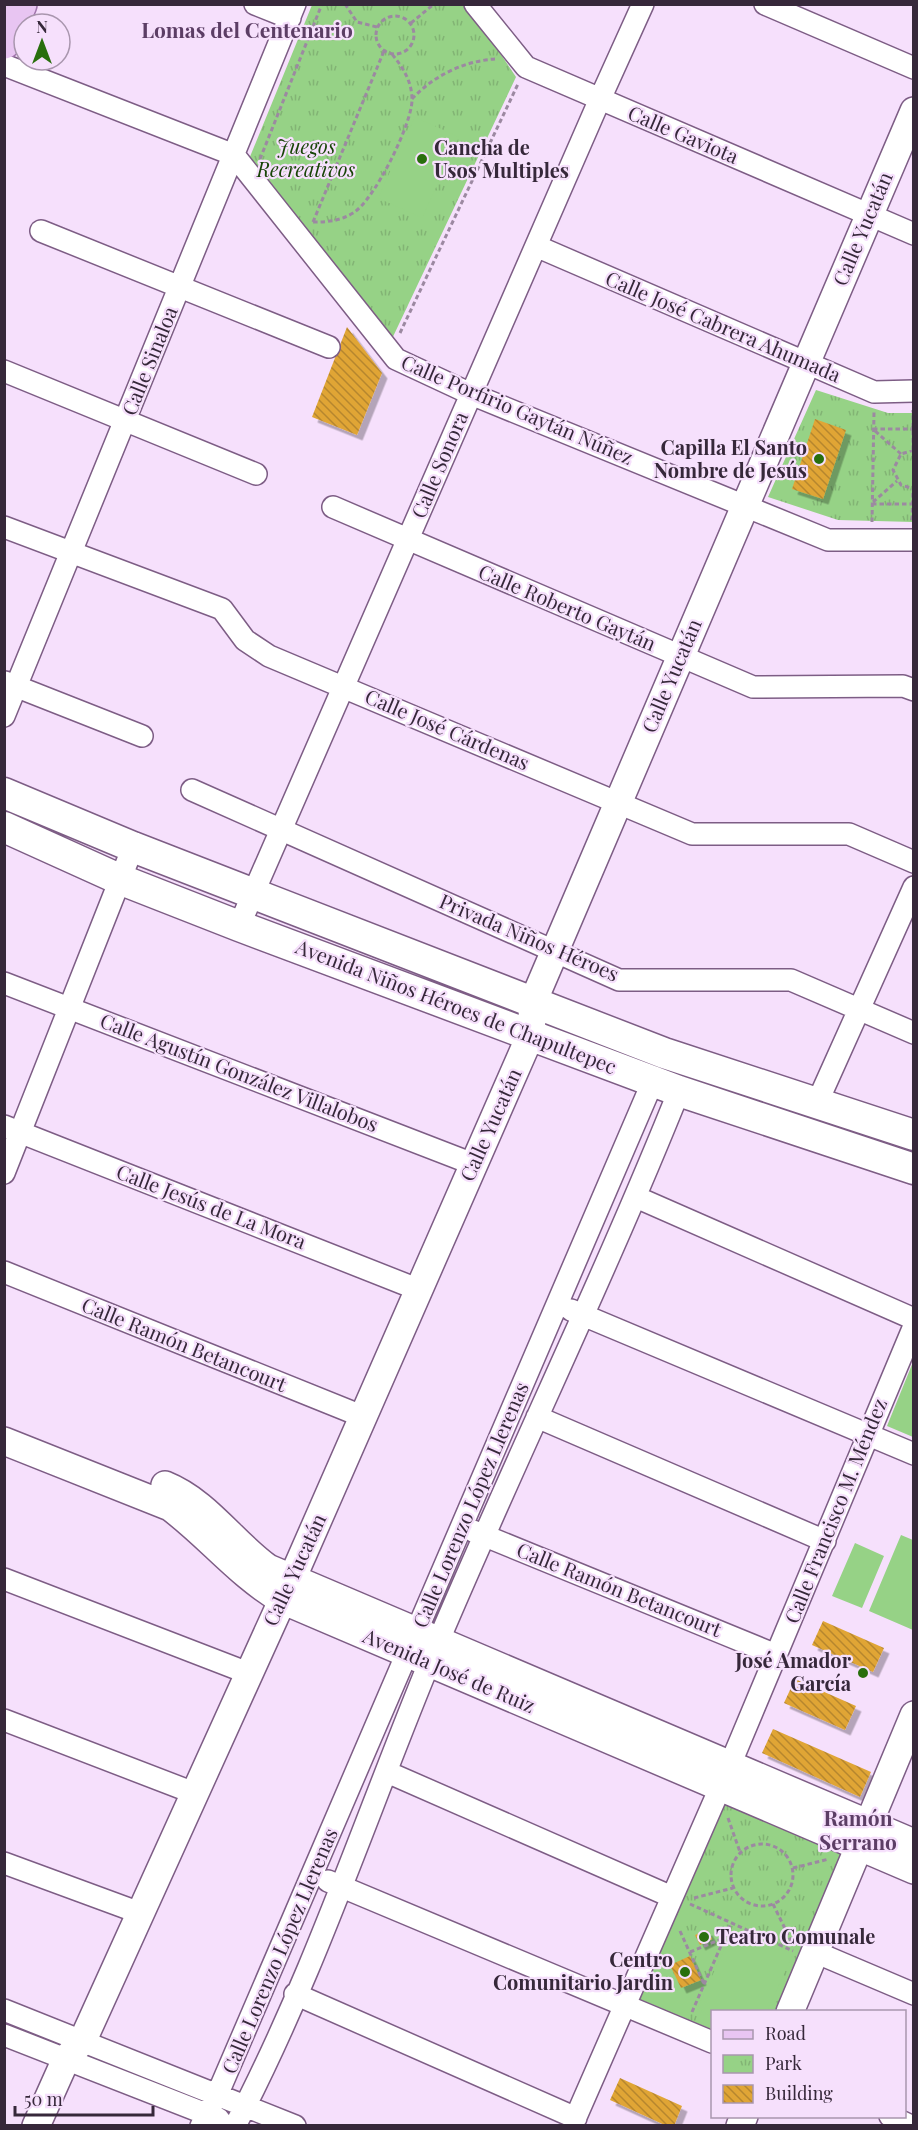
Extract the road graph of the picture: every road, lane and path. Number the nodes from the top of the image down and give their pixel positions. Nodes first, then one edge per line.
1 (20, 4) edge
2 (255, 4) edge
3 (322, 4) edge
4 (345, 4) edge
5 (434, 4) edge
6 (476, 4) edge
7 (643, 4) edge
8 (765, 4) edge
9 (292, 11) edge
10 (411, 23) junction
11 (377, 27) junction
12 (4, 42) edge
13 (384, 51) junction
14 (392, 54) junction
15 (523, 63) junction
16 (4, 65) edge
17 (914, 68) edge
18 (412, 99) junction
19 (600, 99) junction
20 (914, 111) edge
21 (234, 155) junction
22 (252, 178) junction
23 (869, 215) junction
24 (313, 222) junction
25 (41, 231) dead end
26 (914, 234) edge
27 (303, 243) junction
28 (536, 246) junction
29 (180, 287) junction
30 (330, 347) dead end
31 (391, 352) junction
32 (806, 363) junction
33 (4, 371) edge
34 (874, 392) junction
35 (914, 392) edge
36 (471, 394) junction
37 (914, 404) edge
38 (125, 421) junction
39 (873, 429) junction
40 (913, 429) edge
41 (913, 450) edge
42 (901, 454) junction
43 (256, 474) dead end
44 (897, 481) junction
45 (913, 489) edge
46 (872, 504) junction
47 (913, 504) edge
48 (745, 506) junction
49 (333, 507) dead end
50 (4, 527) edge
51 (408, 539) junction
52 (872, 540) junction
53 (913, 540) edge
54 (72, 552) junction
55 (680, 657) junction
56 (11, 684) edge
57 (344, 686) junction
58 (914, 690) edge
59 (4, 717) edge
60 (142, 736) dead end
61 (192, 790) dead end
62 (4, 793) edge
63 (618, 803) junction
64 (4, 827) edge
65 (281, 830) junction
66 (133, 847) junction
67 (914, 862) edge
68 (119, 879) junction
69 (914, 887) edge
70 (253, 894) junction
71 (239, 926) junction
72 (554, 952) junction
73 (4, 983) edge
74 (533, 1002) junction
75 (69, 1007) junction
76 (858, 1009) junction
77 (914, 1033) edge
78 (531, 1034) junction
79 (666, 1086) junction
80 (817, 1103) junction
81 (12, 1129) edge
82 (914, 1135) edge
83 (473, 1164) junction
84 (914, 1169) edge
85 (4, 1173) edge
86 (636, 1197) junction
87 (4, 1272) edge
88 (417, 1288) junction
89 (557, 1304) junction
90 (583, 1315) junction
91 (914, 1319) edge
92 (914, 1326) edge
93 (364, 1417) junction
94 (537, 1417) junction
95 (4, 1421) edge
96 (867, 1435) junction
97 (4, 1441) edge
98 (914, 1454) edge
99 (461, 1526) junction
100 (486, 1536) junction
101 (825, 1541) junction
102 (4, 1578) edge
103 (287, 1589) junction
104 (423, 1647) junction
105 (776, 1655) junction
106 (248, 1673) junction
107 (4, 1720) edge
108 (912, 1720) edge
109 (387, 1772) junction
110 (725, 1776) junction
111 (194, 1793) junction
112 (863, 1835) junction
113 (914, 1843) edge
114 (4, 1863) edge
115 (914, 1870) edge
116 (314, 1875) junction
117 (340, 1886) junction
118 (733, 1888) junction
119 (672, 1897) junction
120 (773, 1904) junction
121 (140, 1913) junction
122 (731, 1923) junction
123 (678, 1927) dead end
124 (725, 1938) junction
125 (815, 1952) junction
126 (690, 1953) junction
127 (704, 1984) junction
128 (295, 1994) junction
129 (914, 1994) edge
130 (625, 2005) junction
131 (4, 2010) edge
132 (791, 2010) edge
133 (689, 2019) dead end
134 (4, 2035) edge
135 (711, 2042) edge
136 (74, 2049) junction
137 (218, 2093) junction
138 (246, 2105) junction
139 (894, 2118) edge
140 (204, 2120) edge
141 (574, 2122) edge
142 (36, 2126) edge
143 (234, 2126) edge
144 (295, 2126) edge
145 (911, 2126) edge

1 - 12 main road
2 - 9 street
3 - 22 path
4 - 11 path
5 - 10 path
6 - 15 street, Calle Gaviota
7 - 19 street, Calle Sonora
8 - 17 street
9 - 21 street, Calle Sinaloa
10 - 11 path
10 - 14 path
11 - 13 path
13 - 14 path
13 - 24 path
14 - 18 path
15 - 18 path
15 - 19 street, Calle Gaviota
15 - 31 path
16 - 21 street
18 - 24 path
19 - 23 street, Calle Gaviota
19 - 28 street, Calle Sonora
20 - 23 street, Calle Yucatán
21 - 22 street, Calle Porfirio Gaytán Núñez
21 - 29 street, Calle Sinaloa
22 - 27 street, Calle Porfirio Gaytán Núñez
23 - 26 street, Calle Gaviota
23 - 32 street, Calle Yucatán
24 - 27 path
25 - 29 street
27 - 31 street, Calle Porfirio Gaytán Núñez
28 - 32 street, Calle José Cabrera Ahumada
28 - 36 street, Calle Sonora
29 - 30 street
29 - 38 street, Calle Sinaloa
31 - 36 street, Calle Porfirio Gaytán Núñez
32 - 34 street, Calle José Cabrera Ahumada
32 - 48 street, Calle Yucatán
33 - 38 street
34 - 35 street, Calle José Cabrera Ahumada
34 - 39 path
36 - 48 street, Calle Porfirio Gaytán Núñez
36 - 51 street, Calle Sonora
37 - 40 path
38 - 43 street
38 - 54 street, Calle Sinaloa
39 - 40 path
39 - 42 path
39 - 46 path
40 - 41 path
41 - 42 path
42 - 44 path
44 - 45 path
44 - 46 path
45 - 47 path
46 - 47 path
46 - 52 path
47 - 53 path
48 - 52 street, Calle Porfirio Gaytán Núñez
48 - 55 street, Calle Yucatán
49 - 51 street, Calle Roberto Gaytán
50 - 54 street, Calle José Cárdenas
51 - 55 street, Calle Roberto Gaytán
51 - 57 street, Calle Sonora
52 - 53 street, Calle Porfirio Gaytán Núñez
54 - 56 street, Calle Sinaloa
54 - 57 street, Calle José Cárdenas
55 - 58 street, Calle Roberto Gaytán
55 - 63 street, Calle Yucatán
56 - 59 street, Calle Sinaloa
56 - 60 street
57 - 63 street, Calle José Cárdenas
57 - 65 street, Calle Sonora
61 - 65 street, Privada Niños Héroes
62 - 66 main road, Avenida Niños Héroes de Chapultepec
63 - 67 street, Calle José Cárdenas
63 - 72 street, Calle Yucatán
64 - 68 main road, Avenida Niños Héroes de Chapultepec
65 - 70 street, Calle Sonora
65 - 72 street, Privada Niños Héroes
66 - 68 street
66 - 70 main road, Avenida Niños Héroes de Chapultepec
68 - 71 main road, Avenida Niños Héroes de Chapultepec
68 - 75 street
69 - 76 street
70 - 71 street, Calle Sonora
70 - 74 main road, Avenida Niños Héroes de Chapultepec
71 - 78 main road, Avenida Niños Héroes de Chapultepec
72 - 74 street, Calle Yucatán
72 - 76 street, Privada Niños Héroes
73 - 75 street, Calle Agustín González Villalobos
74 - 78 street, Calle Yucatán
74 - 80 main road, Avenida Niños Héroes de Chapultepec
75 - 81 street
75 - 83 street, Calle Agustín González Villalobos
76 - 77 street, Privada Niños Héroes
76 - 80 street
78 - 79 main road, Avenida Niños Héroes de Chapultepec
78 - 83 street, Calle Yucatán
79 - 84 main road, Avenida Niños Héroes de Chapultepec
79 - 86 street, Calle Lorenzo López Llerenas
79 - 89 street, Calle Lorenzo López Llerenas
80 - 82 main road, Avenida Niños Héroes de Chapultepec
81 - 85 street
81 - 88 street, Calle Jesús de La Mora
83 - 88 street, Calle Yucatán
86 - 90 street, Calle Lorenzo López Llerenas
86 - 91 street
87 - 93 street, Calle Ramón Betancourt
88 - 93 street, Calle Yucatán
89 - 90 street
89 - 99 street, Calle Lorenzo López Llerenas
90 - 94 street, Calle Lorenzo López Llerenas
90 - 96 street
92 - 96 street, Calle Francisco M. Méndez
93 - 103 street, Calle Yucatán
94 - 100 street, Calle Lorenzo López Llerenas
94 - 101 street
95 - 103 street, Avenida José de Ruiz
96 - 98 street
96 - 101 street, Calle Francisco M. Méndez
97 - 103 street, Avenida José de Ruiz
99 - 100 street, Calle Ramón Betancourt
99 - 104 street, Calle Lorenzo López Llerenas
100 - 104 street, Calle Lorenzo López Llerenas
100 - 105 street, Calle Ramón Betancourt
101 - 105 street, Calle Francisco M. Méndez
102 - 106 street
103 - 104 street, Avenida José de Ruiz
103 - 106 street, Calle Yucatán
104 - 109 street, Calle Lorenzo López Llerenas
104 - 110 street, Avenida José de Ruiz
104 - 116 street, Calle Lorenzo López Llerenas
105 - 110 street, Calle Francisco M. Méndez
106 - 111 street, Calle Yucatán
107 - 111 street
108 - 112 street
109 - 117 street, Calle Lorenzo López Llerenas
109 - 119 street
110 - 112 street, Avenida José de Ruiz
110 - 119 street, Calle Francisco M. Méndez
111 - 121 street, Calle Yucatán
112 - 113 street, Avenida José de Ruiz
112 - 115 street, Avenida José de Ruiz
112 - 125 street
114 - 121 street
116 - 117 street
116 - 137 street, Calle Lorenzo López Llerenas
117 - 128 street, Calle Lorenzo López Llerenas
117 - 130 street
118 - 120 path
118 - 120 path
118 - 122 path
119 - 130 street, Calle Francisco M. Méndez
120 - 122 path
121 - 136 street, Calle Yucatán
122 - 124 path
123 - 126 path
124 - 126 path
124 - 127 path
125 - 129 street
125 - 132 street
126 - 127 path
127 - 133 path
128 - 138 street, Calle Lorenzo López Llerenas
128 - 141 street
130 - 135 street
130 - 141 street, Calle Francisco M. Méndez
131 - 136 street
134 - 136 street
136 - 137 street
136 - 140 street
136 - 142 street, Calle Yucatán
137 - 138 street
137 - 140 street, Calle Lorenzo López Llerenas
138 - 143 street, Calle Lorenzo López Llerenas
138 - 144 street
139 - 145 street
140 - 143 street

